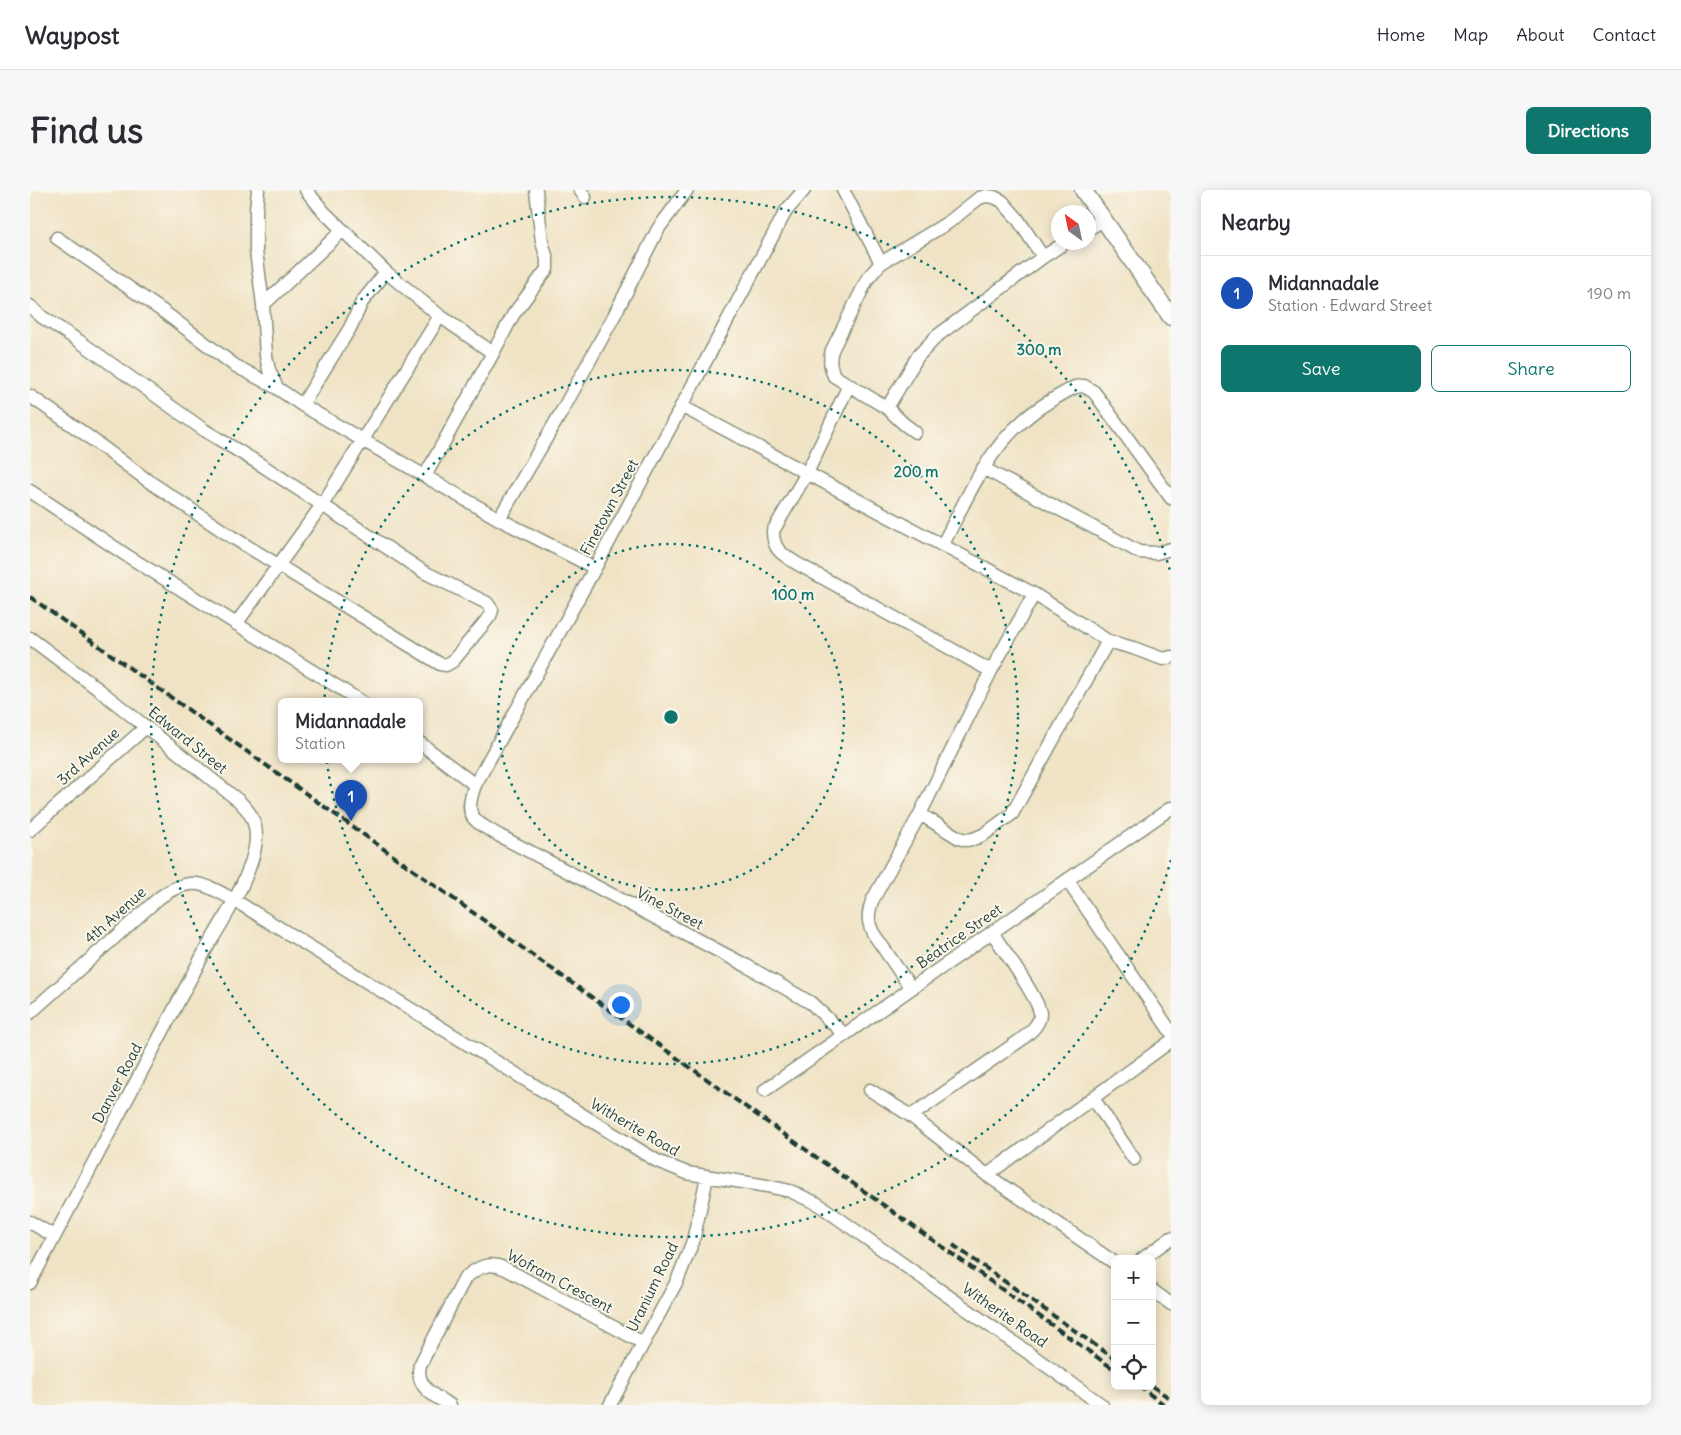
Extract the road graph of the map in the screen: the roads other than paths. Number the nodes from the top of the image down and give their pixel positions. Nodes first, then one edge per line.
1 (258, 190) edge
2 (306, 190) edge
3 (536, 190) edge
4 (687, 190) edge
5 (804, 190) edge
6 (844, 190) edge
7 (1083, 190) edge
8 (1104, 220) junction
9 (1096, 224) edge
10 (343, 230) junction
11 (57, 238) dead end
12 (1054, 250) edge
13 (1043, 257) junction
14 (881, 263) junction
15 (386, 272) junction
16 (263, 304) junction
17 (30, 306) edge
18 (440, 316) junction
19 (1171, 316) edge
20 (494, 353) junction
21 (848, 385) junction
22 (277, 388) junction
23 (30, 396) edge
24 (302, 405) junction
25 (681, 406) junction
26 (887, 408) junction
27 (915, 432) dead end
28 (363, 439) junction
29 (983, 468) junction
30 (807, 473) junction
31 (425, 476) junction
32 (30, 492) edge
33 (1171, 498) edge
34 (322, 505) junction
35 (499, 519) junction
36 (943, 544) junction
37 (1171, 549) edge
38 (278, 564) junction
39 (596, 568) junction
40 (1034, 594) junction
41 (236, 624) junction
42 (1108, 641) junction
43 (33, 644) edge
44 (1171, 657) edge
45 (991, 670) junction
46 (356, 698) edge
47 (146, 727) junction
48 (423, 745) edge
49 (475, 785) junction
50 (1171, 808) edge
51 (920, 814) junction
52 (474, 820) joint
53 (30, 830) edge
54 (1067, 880) junction
55 (234, 900) junction
56 (992, 932) junction
57 (912, 988) junction
58 (30, 1013) edge
59 (1171, 1032) edge
60 (845, 1035) junction
61 (1171, 1041) edge
62 (765, 1090) dead end
63 (870, 1090) dead end
64 (1093, 1098) junction
65 (911, 1116) junction
66 (1134, 1159) dead end
67 (987, 1175) junction
68 (707, 1177) junction
69 (30, 1222) edge
70 (54, 1236) junction
71 (1171, 1238) edge
72 (1148, 1255) edge
73 (1111, 1261) edge
74 (30, 1282) edge
75 (1156, 1293) edge
76 (1171, 1304) edge
77 (643, 1343) junction
78 (450, 1405) edge
79 (610, 1405) edge
80 (1102, 1405) edge

1 - 16 street
2 - 10 street
3 - 20 street
4 - 35 street
5 - 25 street, Finetown Street
6 - 14 street
7 - 8 street
8 - 9 street
8 - 19 street
10 - 15 street
10 - 16 street
11 - 22 street
12 - 13 street
13 - 14 street
13 - 26 street
14 - 21 street
15 - 18 street
15 - 24 street
16 - 22 street
17 - 34 street
18 - 20 street
18 - 28 street
20 - 31 street
21 - 26 street
21 - 30 street
22 - 24 street
23 - 38 street
24 - 28 street
25 - 30 street
25 - 39 street, Finetown Street
26 - 27 street
28 - 31 street
28 - 34 street
29 - 33 street
29 - 36 street
29 - 37 street
30 - 36 street
30 - 45 street
31 - 35 street
32 - 41 street
34 - 38 street
34 - 38 street
35 - 39 street
36 - 40 street
38 - 41 street
39 - 49 street, Finetown Street
40 - 42 street
40 - 45 street
41 - 46 street
42 - 44 street
42 - 51 street
43 - 47 street, Edward Street
45 - 51 street
47 - 53 street, 3rd Avenue
47 - 55 street, Edward Street
48 - 49 street
49 - 52 street, Finetown Street
50 - 54 street, Beatrice Street
51 - 57 street
52 - 60 street, Vine Street
54 - 56 street, Beatrice Street
54 - 59 street
55 - 58 street, 4th Avenue
55 - 68 street, Witherite Road
55 - 70 street, Danver Road
56 - 57 street, Beatrice Street
56 - 65 street
57 - 60 street, Beatrice Street
60 - 62 street, Beatrice Street
61 - 64 street
63 - 65 street
64 - 66 street
64 - 67 street
65 - 67 street
67 - 73 street
68 - 77 street, Uranium Road
68 - 80 street, Witherite Road
69 - 70 street
70 - 74 street, Danver Road
71 - 72 street
75 - 76 street
77 - 78 street, Wofram Crescent
77 - 79 street, Uranium Road

